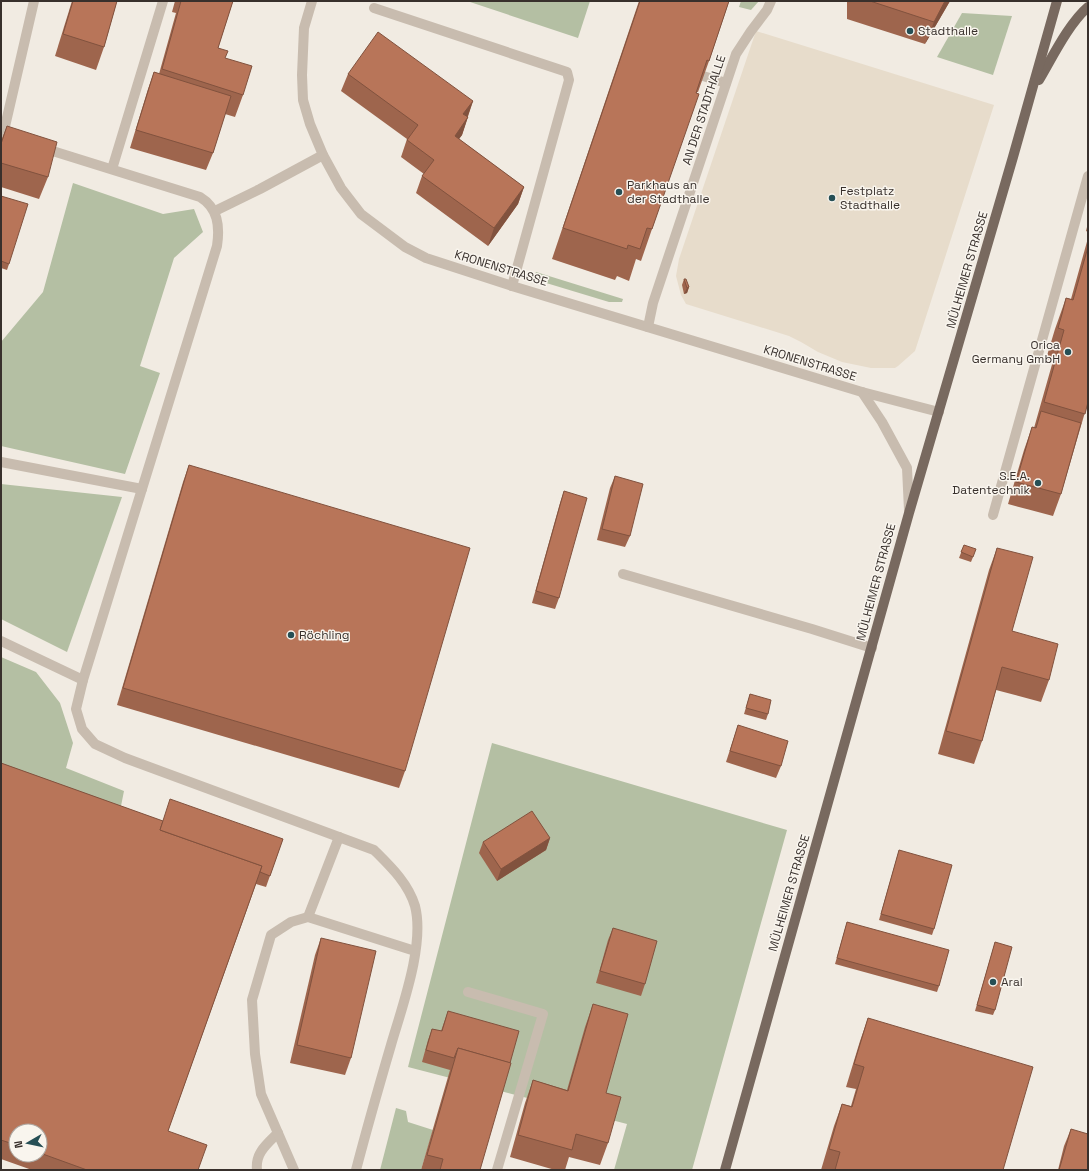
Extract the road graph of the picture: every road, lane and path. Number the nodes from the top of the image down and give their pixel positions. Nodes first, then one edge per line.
1 (34, 1) edge
2 (164, 1) edge
3 (312, 1) edge
4 (771, 1) edge
5 (1057, 1) edge
6 (1088, 7) edge
7 (374, 8) dead end
8 (703, 76) edge
9 (726, 83) junction
10 (1032, 90) junction
11 (5, 136) edge
12 (32, 144) edge
13 (323, 155) junction
14 (112, 169) junction
15 (1088, 176) edge
16 (214, 211) junction
17 (512, 286) junction
18 (648, 327) junction
19 (862, 392) junction
20 (939, 412) junction
21 (1, 462) edge
22 (142, 489) junction
23 (909, 513) junction
24 (993, 515) dead end
25 (623, 574) dead end
26 (1, 641) edge
27 (872, 648) junction
28 (83, 680) junction
29 (339, 838) junction
30 (308, 917) junction
31 (415, 952) junction
32 (468, 992) dead end
33 (278, 1133) junction
34 (257, 1170) edge
35 (294, 1170) edge
36 (356, 1170) edge
37 (498, 1170) edge
38 (725, 1170) edge

1 - 11 street
2 - 14 street
3 - 13 street, KRONENSTRASSE
4 - 9 street, AN DER STADTHALLE
5 - 10 main road, MÜLHEIMER STRASSE
6 - 10 main road
7 - 17 street
8 - 9 street
9 - 18 street, AN DER STADTHALLE
10 - 20 main road, MÜLHEIMER STRASSE
12 - 14 street
13 - 16 street
13 - 17 street, KRONENSTRASSE
14 - 16 street
15 - 24 street
16 - 22 street
17 - 18 street, KRONENSTRASSE
18 - 19 street, KRONENSTRASSE
19 - 20 street, KRONENSTRASSE
19 - 23 street, KRONENSTRASSE
20 - 23 main road, MÜLHEIMER STRASSE
21 - 22 street
22 - 28 street
23 - 27 main road, MÜLHEIMER STRASSE
25 - 27 street
26 - 28 street
27 - 38 main road, MÜLHEIMER STRASSE
28 - 29 street
29 - 30 street
29 - 31 street
30 - 31 street
30 - 33 street
31 - 36 street
32 - 37 street
33 - 34 street
33 - 35 street

